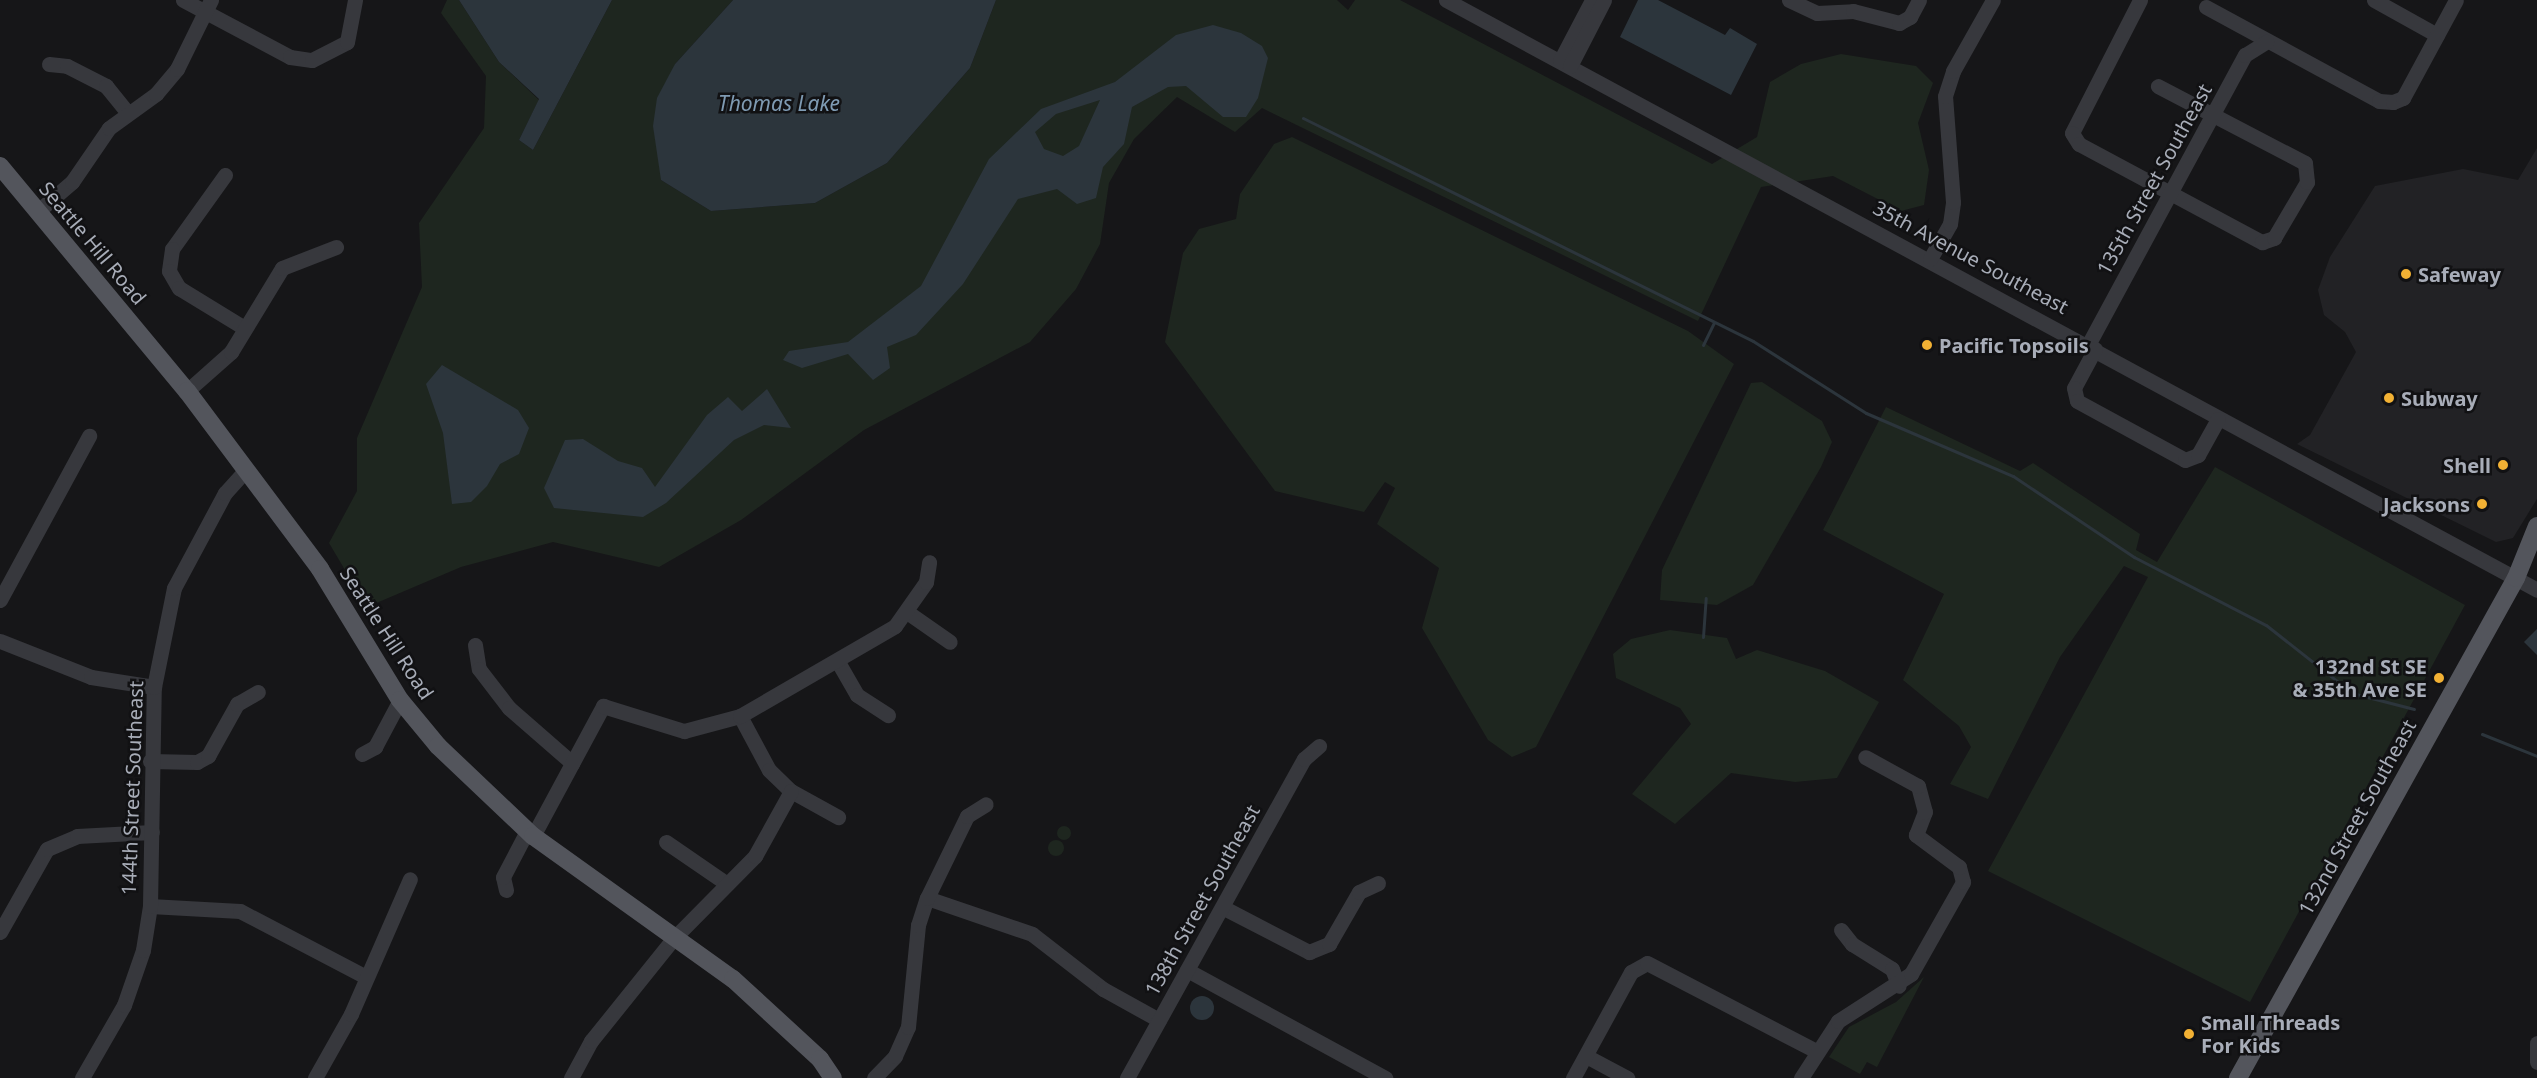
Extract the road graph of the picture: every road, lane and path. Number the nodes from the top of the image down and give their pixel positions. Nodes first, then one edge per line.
1 (183, 0) edge
2 (355, 0) edge
3 (1446, 0) edge
4 (1592, 0) edge
5 (1604, 0) edge
6 (1789, 0) edge
7 (1919, 0) edge
8 (1993, 0) edge
9 (2140, 0) edge
10 (2374, 0) edge
11 (2456, 0) edge
12 (208, 6) edge
13 (2206, 7) dead end
14 (2437, 35) junction
15 (2266, 42) junction
16 (1565, 63) junction
17 (49, 64) dead end
18 (2158, 86) dead end
19 (126, 111) junction
20 (2214, 115) junction
21 (0, 166) edge
22 (225, 175) dead end
23 (2169, 193) junction
24 (37, 212) junction
25 (336, 247) dead end
26 (1930, 259) junction
27 (243, 327) junction
28 (2091, 347) junction
29 (187, 391) junction
30 (2218, 418) junction
31 (89, 436) dead end
32 (245, 471) junction
33 (2537, 526) edge
34 (2537, 559) edge
35 (929, 562) dead end
36 (2516, 579) junction
37 (2537, 590) edge
38 (0, 600) edge
39 (908, 612) junction
40 (0, 640) edge
41 (950, 642) dead end
42 (476, 645) dead end
43 (838, 662) junction
44 (154, 687) junction
45 (258, 692) dead end
46 (400, 700) junction
47 (888, 715) dead end
48 (740, 716) junction
49 (1319, 746) dead end
50 (362, 754) dead end
51 (1865, 757) dead end
52 (150, 761) junction
53 (572, 764) junction
54 (791, 790) junction
55 (986, 804) dead end
56 (838, 817) dead end
57 (152, 832) junction
58 (530, 833) junction
59 (666, 842) dead end
60 (410, 879) dead end
61 (1378, 883) dead end
62 (727, 884) junction
63 (506, 890) dead end
64 (927, 898) junction
65 (150, 906) junction
66 (1224, 908) junction
67 (1841, 930) dead end
68 (0, 932) edge
69 (673, 939) junction
70 (1187, 970) junction
71 (366, 977) junction
72 (1899, 986) junction
73 (1159, 1020) junction
74 (2537, 1043) edge
75 (1816, 1051) junction
76 (1586, 1056) junction
77 (2537, 1062) edge
78 (82, 1078) edge
79 (315, 1078) edge
80 (571, 1078) edge
81 (833, 1078) edge
82 (874, 1078) edge
83 (1127, 1078) edge
84 (1385, 1078) edge
85 (1573, 1078) edge
86 (1627, 1078) edge
87 (1801, 1078) edge
88 (2238, 1078) edge

1 - 12 street
2 - 12 street
3 - 16 street, 35th Avenue Southeast
4 - 16 street
5 - 16 street
6 - 7 street
8 - 26 street
9 - 23 street
10 - 14 street
11 - 14 street
12 - 19 street
13 - 15 street
14 - 15 street
15 - 20 street, 135th Street Southeast
16 - 26 street, 35th Avenue Southeast
17 - 19 street
18 - 20 street
19 - 24 street
20 - 23 street, 135th Street Southeast
20 - 23 street
21 - 24 main road, Seattle Hill Road
22 - 27 street
23 - 28 street, 135th Street Southeast
24 - 29 main road, Seattle Hill Road
25 - 27 street
26 - 28 street, 35th Avenue Southeast
27 - 29 street
28 - 30 street, 35th Avenue Southeast
28 - 30 street, 135th Street Southeast
29 - 32 main road, Seattle Hill Road
30 - 36 street, 35th Avenue Southeast
31 - 38 street
32 - 44 street, 144th Street Southeast
32 - 46 main road, Seattle Hill Road
33 - 36 main road, 132nd Street Southeast
34 - 36 main road, 132nd Street Southeast
35 - 39 street
36 - 37 street, 35th Avenue Southeast
36 - 88 main road, 132nd Street Southeast
39 - 41 street
39 - 43 street
40 - 44 street
42 - 53 street
43 - 47 street
43 - 48 street
44 - 52 street, 144th Street Southeast
45 - 52 street
46 - 50 street
46 - 58 main road, Seattle Hill Road
48 - 53 street
48 - 54 street
49 - 66 street, 138th Street Southeast
51 - 72 street
52 - 57 street, 144th Street Southeast
53 - 58 street
54 - 56 street
54 - 62 street
55 - 64 street
57 - 65 street, 144th Street Southeast
57 - 68 street
58 - 63 street
58 - 69 main road, Seattle Hill Road
59 - 62 street
60 - 71 street
61 - 66 street
62 - 69 street
64 - 73 street
64 - 82 street
65 - 71 street
65 - 78 street, 144th Street Southeast
66 - 70 street, 138th Street Southeast
67 - 72 street
69 - 80 street
69 - 81 main road, Seattle Hill Road
70 - 73 street, 138th Street Southeast
70 - 84 street
71 - 79 street
72 - 75 street
73 - 83 street, 138th Street Southeast
74 - 77 street
75 - 76 street
75 - 87 street
76 - 85 street
76 - 86 street

